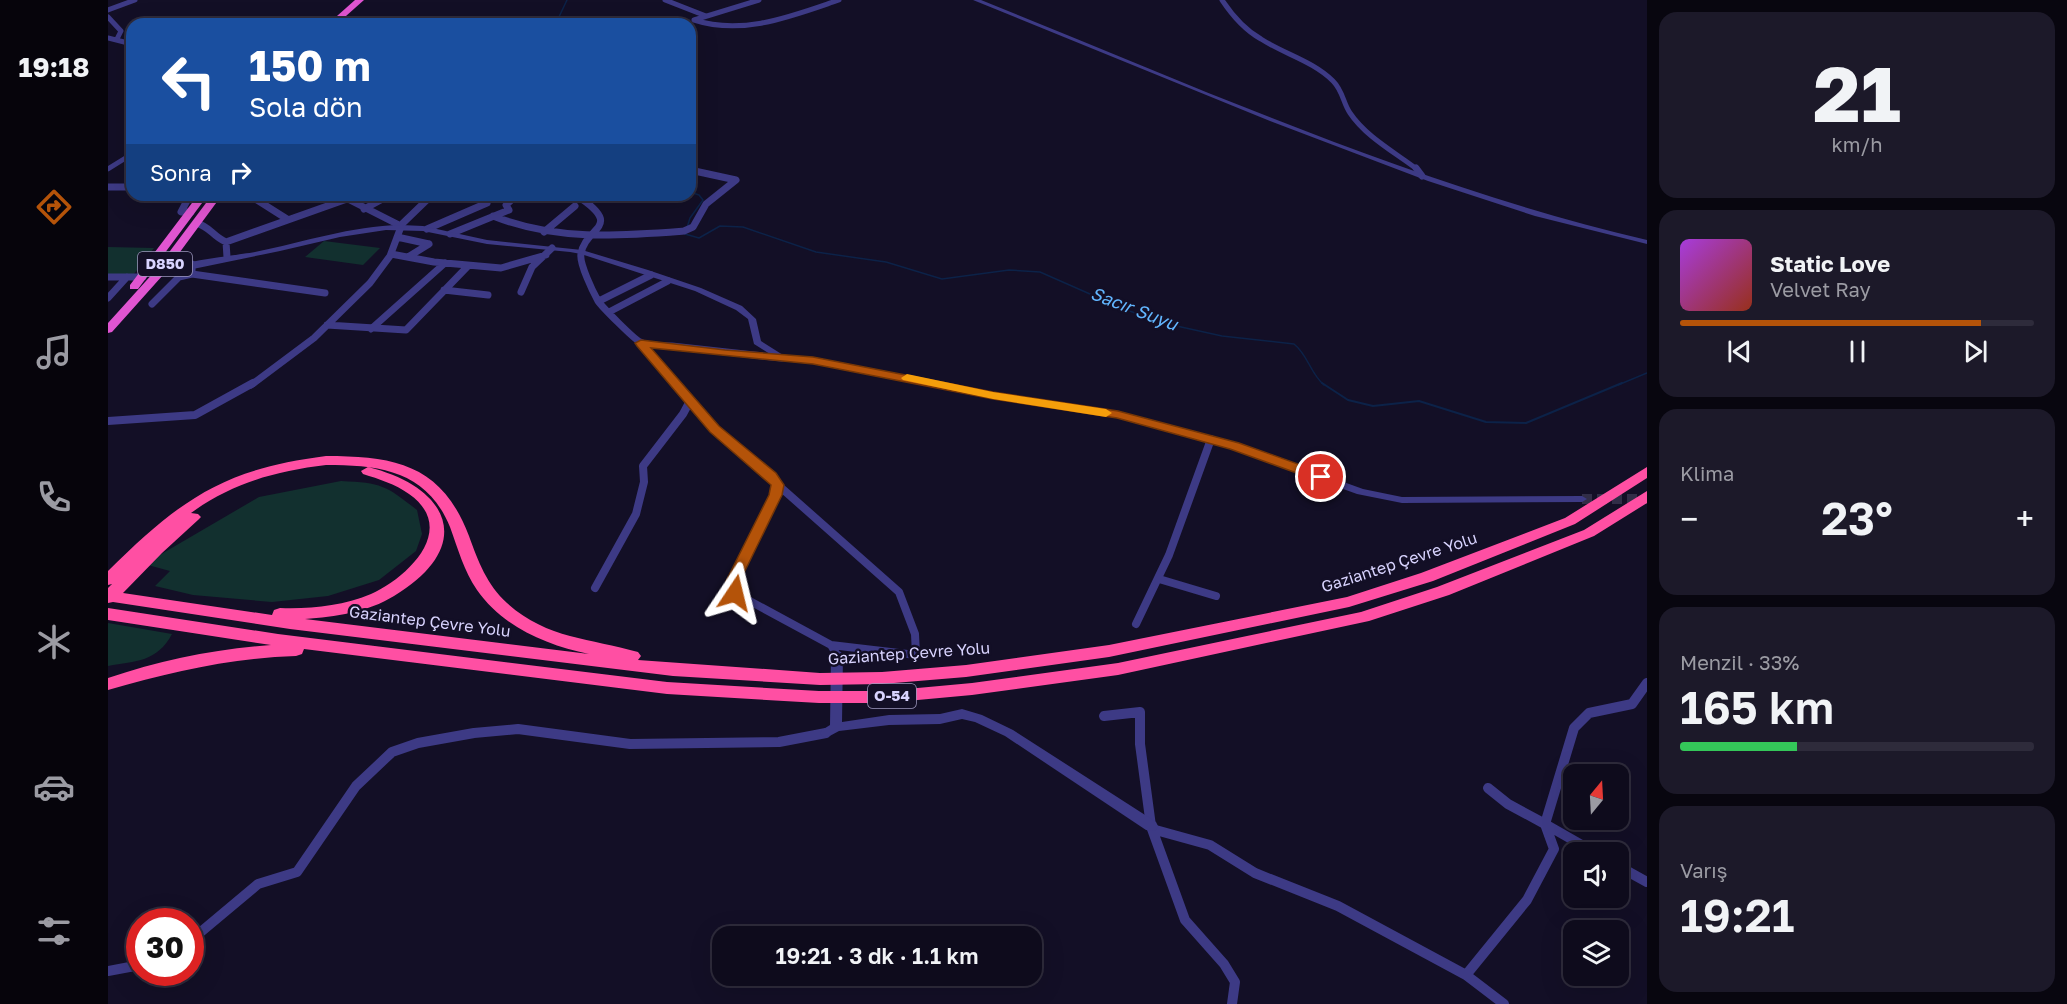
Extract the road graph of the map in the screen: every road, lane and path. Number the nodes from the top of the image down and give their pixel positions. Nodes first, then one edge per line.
1 (135, 0) edge
2 (350, 0) edge
3 (360, 0) edge
4 (665, 0) edge
5 (759, 0) edge
6 (838, 0) edge
7 (976, 0) edge
8 (1222, 0) edge
9 (108, 10) edge
10 (706, 16) junction
11 (108, 17) edge
12 (330, 18) edge
13 (339, 18) edge
14 (696, 19) edge
15 (696, 21) edge
16 (108, 38) edge
17 (117, 39) junction
18 (126, 42) edge
19 (126, 158) edge
20 (108, 169) edge
21 (696, 171) edge
22 (1422, 176) junction
23 (108, 187) edge
24 (126, 187) edge
25 (187, 201) edge
26 (199, 201) edge
27 (212, 201) edge
28 (261, 201) edge
29 (334, 201) edge
30 (351, 201) edge
31 (379, 201) edge
32 (426, 201) edge
33 (486, 201) edge
34 (508, 201) edge
35 (585, 201) edge
36 (575, 206) dead end
37 (364, 209) junction
38 (191, 212) junction
39 (493, 216) junction
40 (287, 219) junction
41 (196, 223) junction
42 (401, 226) junction
43 (427, 229) junction
44 (544, 232) junction
45 (450, 234) junction
46 (398, 237) junction
47 (589, 238) junction
48 (226, 242) junction
49 (1647, 242) edge
50 (549, 252) junction
51 (582, 252) junction
52 (391, 254) junction
53 (227, 257) junction
54 (408, 257) junction
55 (168, 260) junction
56 (445, 263) junction
57 (468, 266) junction
58 (190, 268) junction
59 (159, 273) junction
60 (651, 275) junction
61 (108, 277) edge
62 (127, 277) junction
63 (143, 277) junction
64 (668, 281) junction
65 (444, 290) junction
66 (521, 292) dead end
67 (325, 293) dead end
68 (488, 295) dead end
69 (108, 298) edge
70 (599, 301) junction
71 (152, 304) dead end
72 (609, 312) junction
73 (108, 316) edge
74 (327, 325) junction
75 (371, 329) junction
76 (108, 330) edge
77 (641, 343) junction
78 (781, 358) junction
79 (690, 401) junction
80 (108, 421) edge
81 (1211, 439) junction
82 (1647, 471) edge
83 (778, 485) junction
84 (1647, 495) edge
85 (1582, 499) tunnel mouth
86 (1159, 579) junction
87 (108, 580) edge
88 (595, 588) dead end
89 (1216, 596) dead end
90 (113, 597) edge
91 (108, 614) edge
92 (1136, 624) dead end
93 (834, 650) junction
94 (820, 679) junction
95 (1647, 683) edge
96 (108, 684) edge
97 (667, 688) junction
98 (1104, 716) dead end
99 (831, 730) junction
100 (1488, 788) dead end
101 (1545, 824) junction
102 (1151, 826) joint
103 (1576, 842) edge
104 (1629, 872) edge
105 (1647, 882) edge
106 (204, 929) edge
107 (126, 968) edge
108 (108, 971) edge
109 (1466, 975) junction
110 (1232, 1004) edge
111 (1504, 1004) edge

1 - 9 street
2 - 12 highway
3 - 13 highway
4 - 10 street
5 - 10 street
6 - 15 street
7 - 22 street
8 - 22 street
10 - 14 street
11 - 17 street
16 - 17 street
17 - 18 street
19 - 20 street
21 - 47 street
22 - 49 street
23 - 24 street
25 - 38 street
26 - 38 highway, D850
27 - 41 highway, D850
28 - 40 street
29 - 40 street
30 - 37 street
31 - 37 street
32 - 42 street
33 - 43 street
34 - 39 street
35 - 47 street
36 - 44 street
37 - 42 street
38 - 63 highway, D850
39 - 44 street
39 - 45 street
40 - 48 street
41 - 48 street
41 - 55 highway, D850
42 - 43 street
42 - 46 street
42 - 53 street
43 - 45 street
44 - 47 street
45 - 50 street
46 - 52 street
46 - 54 street
47 - 51 street
48 - 53 street
50 - 51 street
50 - 57 street
50 - 66 street
51 - 60 street
51 - 70 street
52 - 54 street
52 - 74 street
53 - 58 street
54 - 56 street
55 - 58 street
55 - 59 highway, D850
56 - 57 street
56 - 75 street
57 - 65 street
58 - 59 street
58 - 67 street
58 - 71 street
59 - 76 highway, D850
60 - 64 street
60 - 70 street
61 - 62 street
62 - 63 street
62 - 69 street
63 - 73 highway, D850
64 - 72 street
64 - 78 street
65 - 68 street
65 - 75 street
70 - 72 street
72 - 77 street
74 - 75 street
74 - 80 street
77 - 78 street
77 - 79 street
78 - 81 street
79 - 83 street
79 - 88 street
81 - 85 street
81 - 86 street
82 - 94 highway, Gaziantep Çevre Yolu / O-54
83 - 93 street
83 - 93 street
84 - 97 highway, O-54
86 - 89 street
86 - 92 street
87 - 94 highway
90 - 90 highway
90 - 94 highway, Gaziantep Çevre Yolu / O-54
91 - 97 highway, O-54
93 - 99 street
95 - 101 street
96 - 97 highway
98 - 102 street
99 - 102 street
99 - 106 street
100 - 101 street
101 - 103 street
101 - 109 street
104 - 105 street
107 - 108 street
109 - 110 street
109 - 111 street

